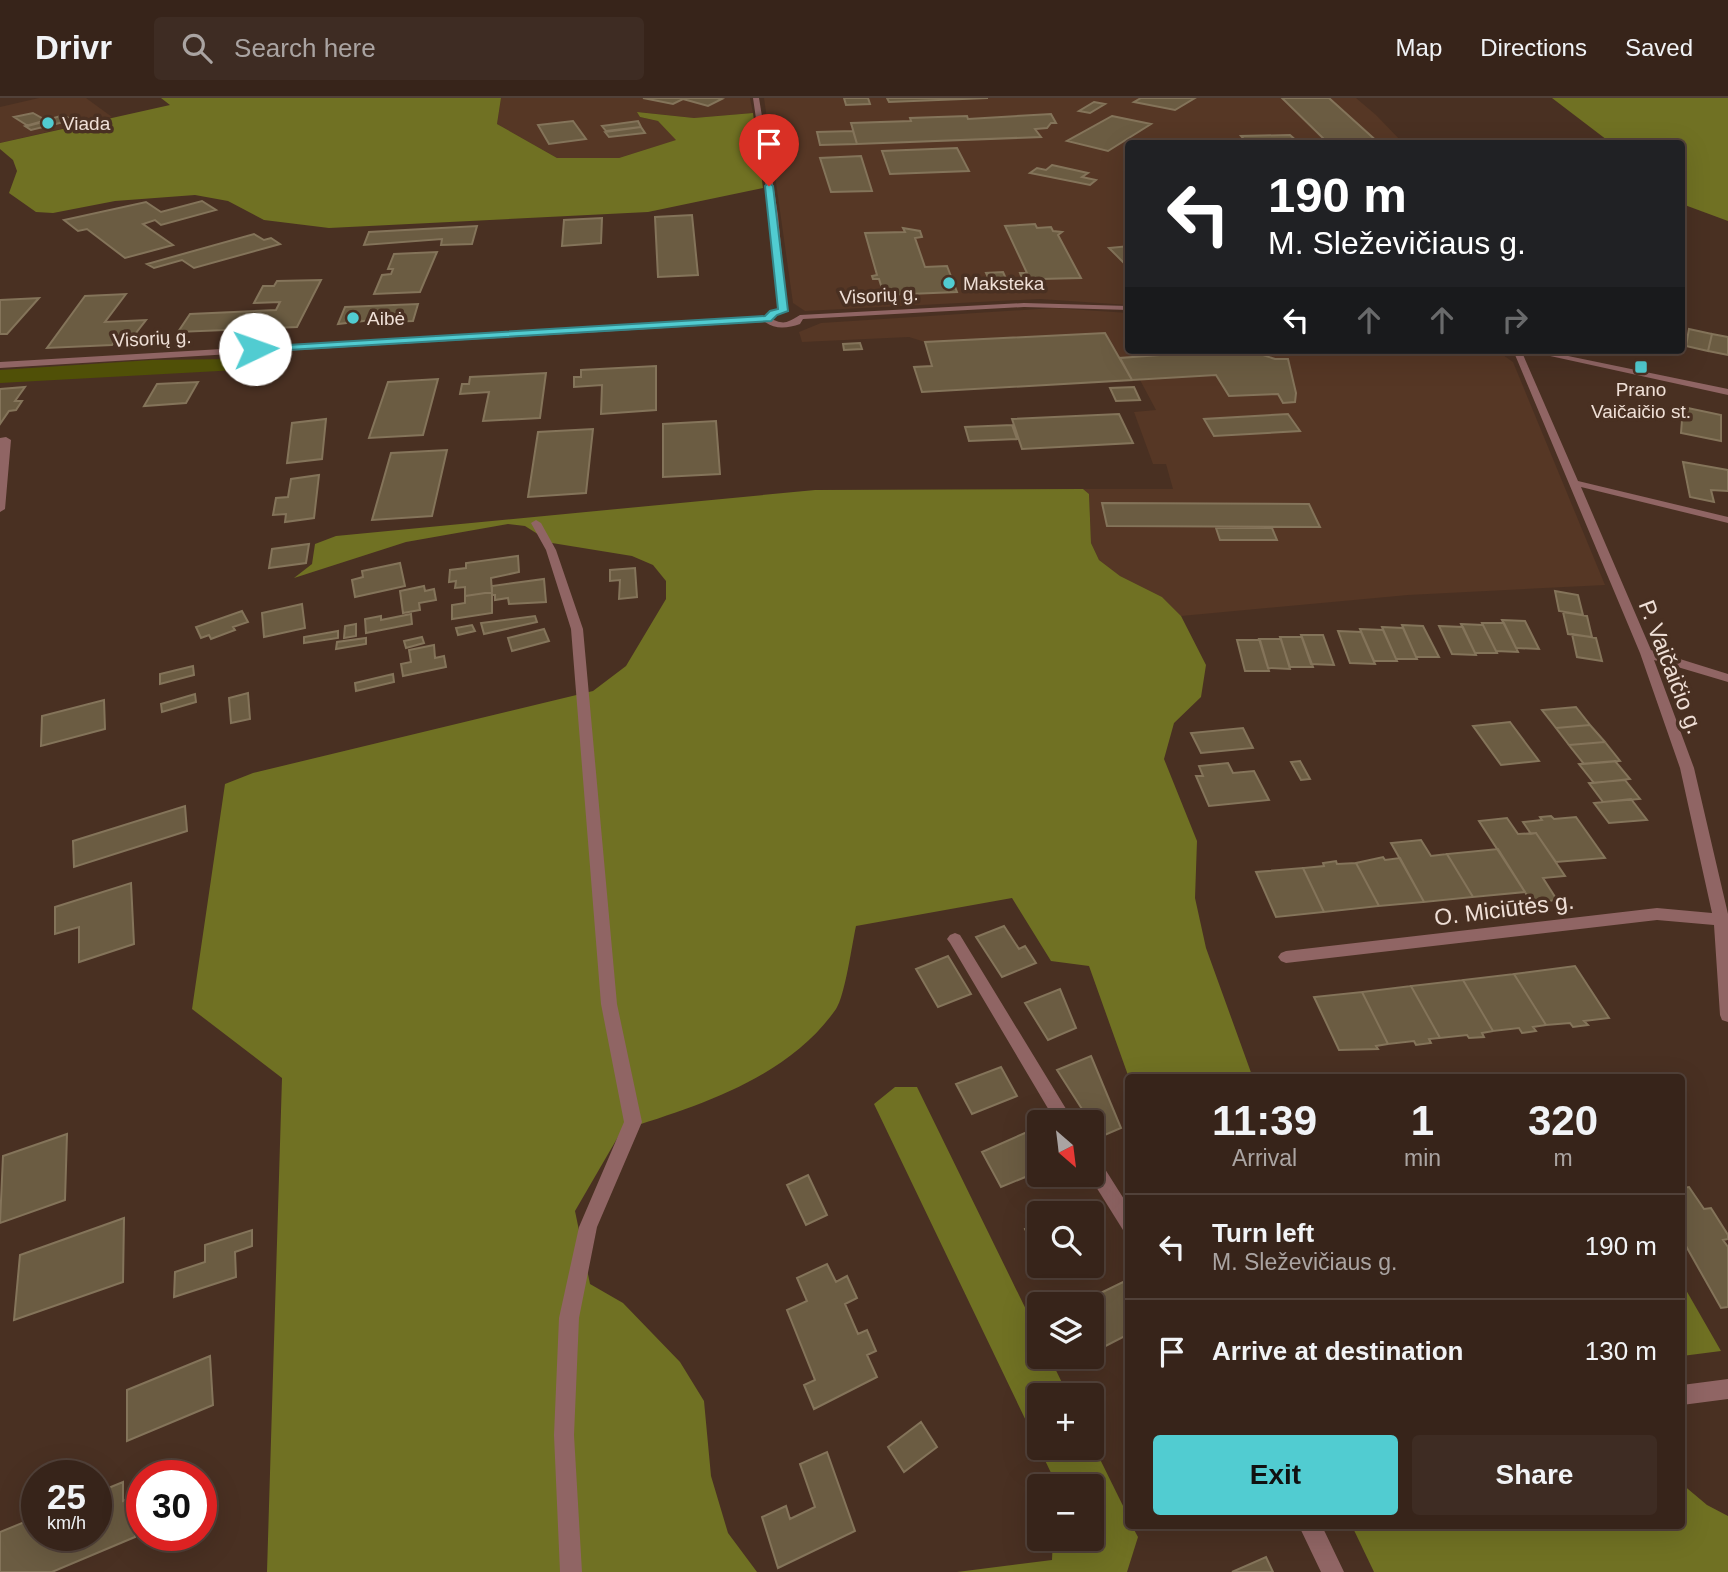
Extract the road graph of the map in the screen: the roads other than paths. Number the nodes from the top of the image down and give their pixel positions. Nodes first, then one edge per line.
1 (756, 98) edge
2 (1125, 308) edge
3 (783, 311) junction
4 (800, 317) junction
5 (767, 319) junction
6 (1519, 354) edge
7 (1546, 354) edge
8 (0, 365) edge
9 (1728, 392) edge
10 (0, 441) edge
11 (1575, 483) junction
12 (0, 509) edge
13 (1728, 520) edge
14 (536, 523) dead end
15 (1646, 653) junction
16 (1728, 678) edge
17 (1725, 919) edge
18 (955, 940) dead end
19 (1286, 957) dead end
20 (1728, 1015) edge
21 (1059, 1110) edge
22 (1104, 1183) edge
23 (1125, 1218) edge
24 (1728, 1389) edge
25 (1685, 1395) edge
26 (1312, 1529) edge
27 (571, 1572) edge
28 (1334, 1572) edge

1 - 3 street
2 - 4 street, Visorių g.
3 - 4 street
3 - 5 street
4 - 5 street, Visorių g.
5 - 8 street, Visorių g.
6 - 11 street, P. Vaičaičio g.
7 - 9 street
10 - 12 street
11 - 13 street
11 - 15 street, P. Vaičaičio g.
14 - 27 street
15 - 16 street
15 - 17 street, P. Vaičaičio g.
17 - 19 street, O. Miciūtės g.
17 - 20 street, P. Vaičaičio g.
18 - 21 street
22 - 23 street
24 - 25 street
26 - 28 street

